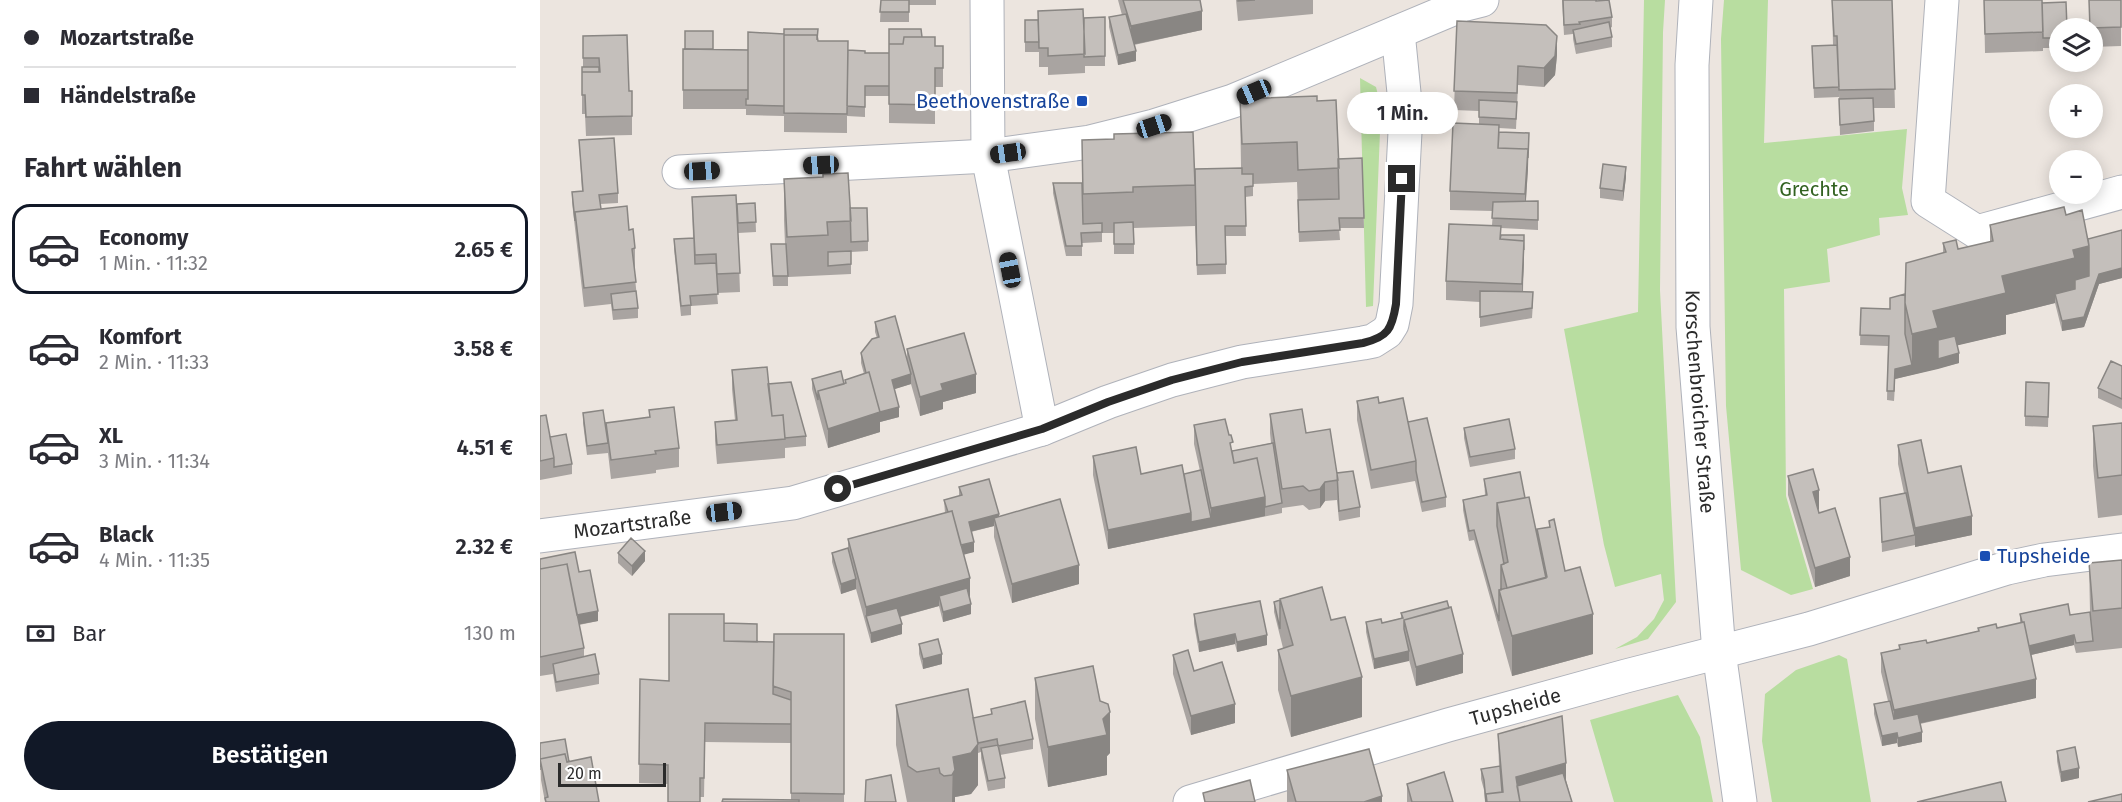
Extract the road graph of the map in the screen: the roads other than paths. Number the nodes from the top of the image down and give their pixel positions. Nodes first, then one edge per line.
1 (987, 0) edge
2 (1482, 0) edge
3 (1696, 0) edge
4 (1942, 0) edge
5 (1398, 32) junction
6 (988, 156) junction
7 (678, 172) dead end
8 (2122, 192) edge
9 (1042, 429) junction
10 (540, 536) edge
11 (2122, 550) edge
12 (1719, 652) junction
13 (1190, 802) edge
14 (1740, 802) edge

1 - 6 street
2 - 5 street
3 - 12 street, Korschenbroicher Straße
4 - 8 street
5 - 6 street
5 - 9 street, Mozartstraße
6 - 7 street
6 - 9 street
9 - 10 street, Mozartstraße
11 - 12 street, Tupsheide
12 - 13 street, Tupsheide
12 - 14 street, Korschenbroicher Straße

